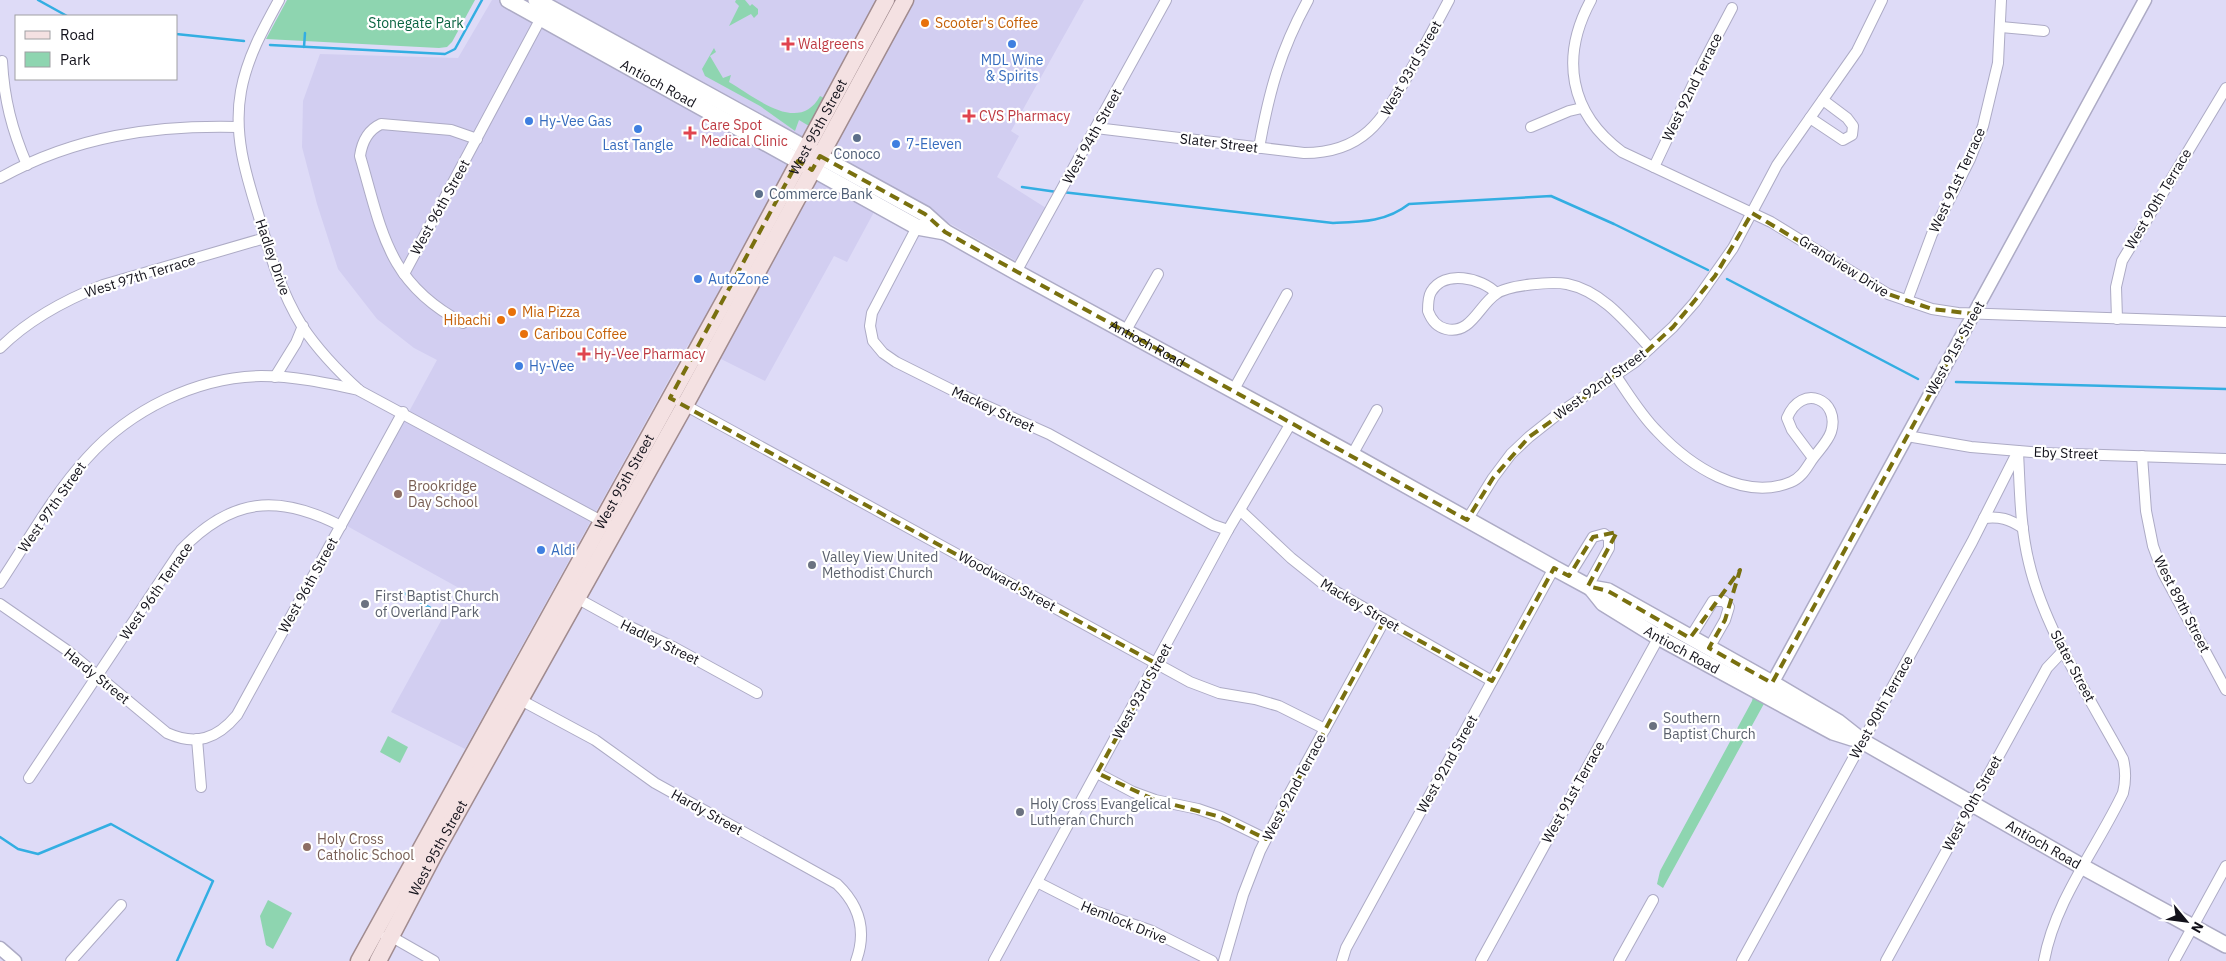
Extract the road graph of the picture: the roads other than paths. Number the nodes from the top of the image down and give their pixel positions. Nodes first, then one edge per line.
1 (279, 0) edge
2 (508, 0) edge
3 (536, 0) edge
4 (886, 0) edge
5 (905, 0) edge
6 (1166, 0) edge
7 (1308, 0) edge
8 (1449, 0) edge
9 (1591, 0) edge
10 (1882, 0) edge
11 (2001, 0) edge
12 (2145, 0) edge
13 (1732, 8) dead end
14 (541, 18) junction
15 (2001, 27) junction
16 (2044, 31) dead end
17 (2, 61) dead end
18 (2226, 88) edge
19 (1823, 100) junction
20 (1582, 108) junction
21 (1810, 118) junction
22 (238, 127) junction
23 (1531, 127) dead end
24 (1096, 128) junction
25 (477, 139) junction
26 (1259, 148) junction
27 (1342, 148) joint
28 (809, 159) junction
29 (27, 165) junction
30 (1654, 167) junction
31 (0, 178) edge
32 (1752, 212) junction
33 (916, 227) junction
34 (945, 232) junction
35 (265, 238) junction
36 (1016, 272) junction
37 (404, 274) junction
38 (1158, 274) dead end
39 (1496, 293) junction
40 (1287, 294) dead end
41 (1907, 301) junction
42 (1974, 314) junction
43 (2117, 318) junction
44 (463, 322) dead end
45 (2226, 322) edge
46 (303, 326) junction
47 (1125, 332) junction
48 (0, 348) edge
49 (1650, 348) junction
50 (1616, 376) junction
51 (275, 377) junction
52 (360, 391) junction
53 (1233, 391) junction
54 (677, 401) junction
55 (1377, 410) dead end
56 (403, 412) junction
57 (1291, 423) junction
58 (1907, 436) junction
59 (2018, 451) junction
60 (1352, 455) junction
61 (2142, 456) junction
62 (1813, 458) junction
63 (2226, 458) edge
64 (1241, 511) junction
65 (1984, 518) junction
66 (1467, 520) junction
67 (608, 525) junction
68 (341, 526) junction
69 (2023, 528) junction
70 (1228, 530) junction
71 (1554, 568) junction
72 (1569, 576) junction
73 (0, 583) edge
74 (1589, 587) junction
75 (570, 594) junction
76 (0, 604) edge
77 (1384, 621) junction
78 (1662, 630) junction
79 (1690, 638) junction
80 (1709, 648) junction
81 (2064, 650) junction
82 (1157, 664) junction
83 (98, 675) junction
84 (1492, 681) junction
85 (1769, 689) junction
86 (2226, 690) edge
87 (757, 693) dead end
88 (514, 696) junction
89 (1324, 729) junction
90 (197, 739) junction
91 (1862, 741) junction
92 (1097, 774) junction
93 (29, 778) dead end
94 (201, 787) dead end
95 (1972, 804) junction
96 (1266, 839) junction
97 (2226, 866) edge
98 (2083, 867) junction
99 (1038, 882) junction
100 (1653, 900) dead end
101 (121, 905) dead end
102 (2193, 927) junction
103 (372, 937) junction
104 (392, 938) junction
105 (2226, 945) edge
106 (0, 948) edge
107 (15, 961) edge
108 (71, 961) edge
109 (359, 961) edge
110 (378, 961) edge
111 (434, 961) edge
112 (856, 961) edge
113 (994, 961) edge
114 (1212, 961) edge
115 (1224, 961) edge
116 (1342, 961) edge
117 (1481, 961) edge
118 (1619, 961) edge
119 (1742, 961) edge
120 (1886, 961) edge
121 (2044, 961) edge
122 (2174, 961) edge

1 - 22 street, Hadley Drive
2 - 14 main road, Antioch Road
3 - 28 main road, Antioch Road
4 - 28 main road, West 95th Street
5 - 28 main road, West 95th Street
6 - 24 street, West 94th Street
7 - 26 street
8 - 27 street, West 93rd Street
9 - 20 street
10 - 19 street, West 92nd Street
11 - 15 street, West 91st Terrace
12 - 42 street, West 91st Street
13 - 30 street, West 92nd Terrace
14 - 25 street, West 96th Street
14 - 28 main road, Antioch Road
15 - 16 street
15 - 41 street, West 91st Terrace
17 - 29 street
18 - 43 street, West 90th Terrace
19 - 21 street, West 92nd Street
19 - 21 street
20 - 23 street
20 - 30 street, Grandview Drive
21 - 32 street, West 92nd Street
22 - 29 street
22 - 35 street, Hadley Drive
24 - 26 street, Slater Street
24 - 36 street, West 94th Street
25 - 37 street, West 96th Street
25 - 37 street, West 96th Street
26 - 27 street, Slater Street
28 - 33 main road, Antioch Road
28 - 34 main road, Antioch Road
28 - 54 main road, West 95th Street
29 - 31 street
30 - 32 street, Grandview Drive
32 - 41 street, Grandview Drive
32 - 49 street, West 92nd Street
33 - 34 main road, Antioch Road
33 - 70 street, Mackey Street
34 - 36 main road, Antioch Road
35 - 46 street, Hadley Drive
35 - 48 street, West 97th Terrace
36 - 47 main road, Antioch Road
37 - 44 street, West 96th Street
38 - 47 street
39 - 39 street
39 - 49 street
40 - 53 street
41 - 42 street, Grandview Drive
42 - 43 street, Grandview Drive
42 - 58 street, West 91st Street
43 - 45 street, Grandview Drive
46 - 51 street
46 - 52 street, Hadley Drive
47 - 53 main road, Antioch Road
49 - 50 street, West 92nd Street
50 - 62 street
50 - 66 street, West 92nd Street
51 - 52 street, West 97th Street
51 - 73 street, West 97th Street
52 - 56 street, Hadley Drive
53 - 57 main road, Antioch Road
54 - 67 main road, West 95th Street
54 - 82 street, Woodward Street
55 - 60 street
56 - 67 street, Hadley Drive
56 - 68 street, West 96th Street
57 - 60 main road, Antioch Road
57 - 64 street, West 93rd Street
58 - 59 street, Eby Street
58 - 85 street, West 91st Street
59 - 61 street, Eby Street
59 - 65 street, West 90th Terrace
59 - 69 street, Slater Street
60 - 66 main road, Antioch Road
61 - 63 street, Eby Street
61 - 86 street, West 89th Street
62 - 62 street
64 - 70 street, West 93rd Street
64 - 77 street, Mackey Street
65 - 69 street
65 - 91 street, West 90th Terrace
66 - 71 main road, Antioch Road
67 - 75 main road, West 95th Street
68 - 83 street, West 96th Terrace
68 - 90 street, West 96th Street
69 - 81 street, Slater Street
70 - 82 street, West 93rd Street
71 - 72 main road, Antioch Road
71 - 84 street, West 92nd Street
72 - 74 main road, Antioch Road
72 - 74 street
74 - 78 main road, Antioch Road
75 - 87 street, Hadley Street
75 - 88 main road, West 95th Street
76 - 83 street, Hardy Street
77 - 84 street, Mackey Street
77 - 89 street, West 92nd Terrace
78 - 79 main road, Antioch Road
78 - 85 main road, Antioch Road
78 - 117 street, West 91st Terrace
79 - 80 main road, Antioch Road
79 - 80 street, Antioch Road
80 - 85 main road, Antioch Road
81 - 95 street, West 90th Street
81 - 98 street, Slater Street
82 - 89 street, Woodward Street
82 - 92 street, West 93rd Street
83 - 90 street, Hardy Street
83 - 93 street, West 96th Terrace
84 - 116 street, West 92nd Street
85 - 91 main road, Antioch Road
88 - 103 main road, West 95th Street
88 - 104 main road, West 95th Street
88 - 112 street, Hardy Street
89 - 96 street, West 92nd Terrace
90 - 94 street
91 - 95 main road, Antioch Road
91 - 119 street, West 90th Terrace
92 - 96 street
92 - 99 street, West 93rd Street
95 - 98 main road, Antioch Road
95 - 120 street, West 90th Street
96 - 115 street, West 92nd Terrace
97 - 102 street
98 - 102 main road, Antioch Road
98 - 121 street
99 - 113 street, West 93rd Street
99 - 114 street, Hemlock Drive
100 - 118 street
101 - 108 street
102 - 105 main road, Antioch Road
102 - 122 street
103 - 104 street
103 - 109 main road, West 95th Street
104 - 110 main road, West 95th Street
104 - 111 street
106 - 107 street

